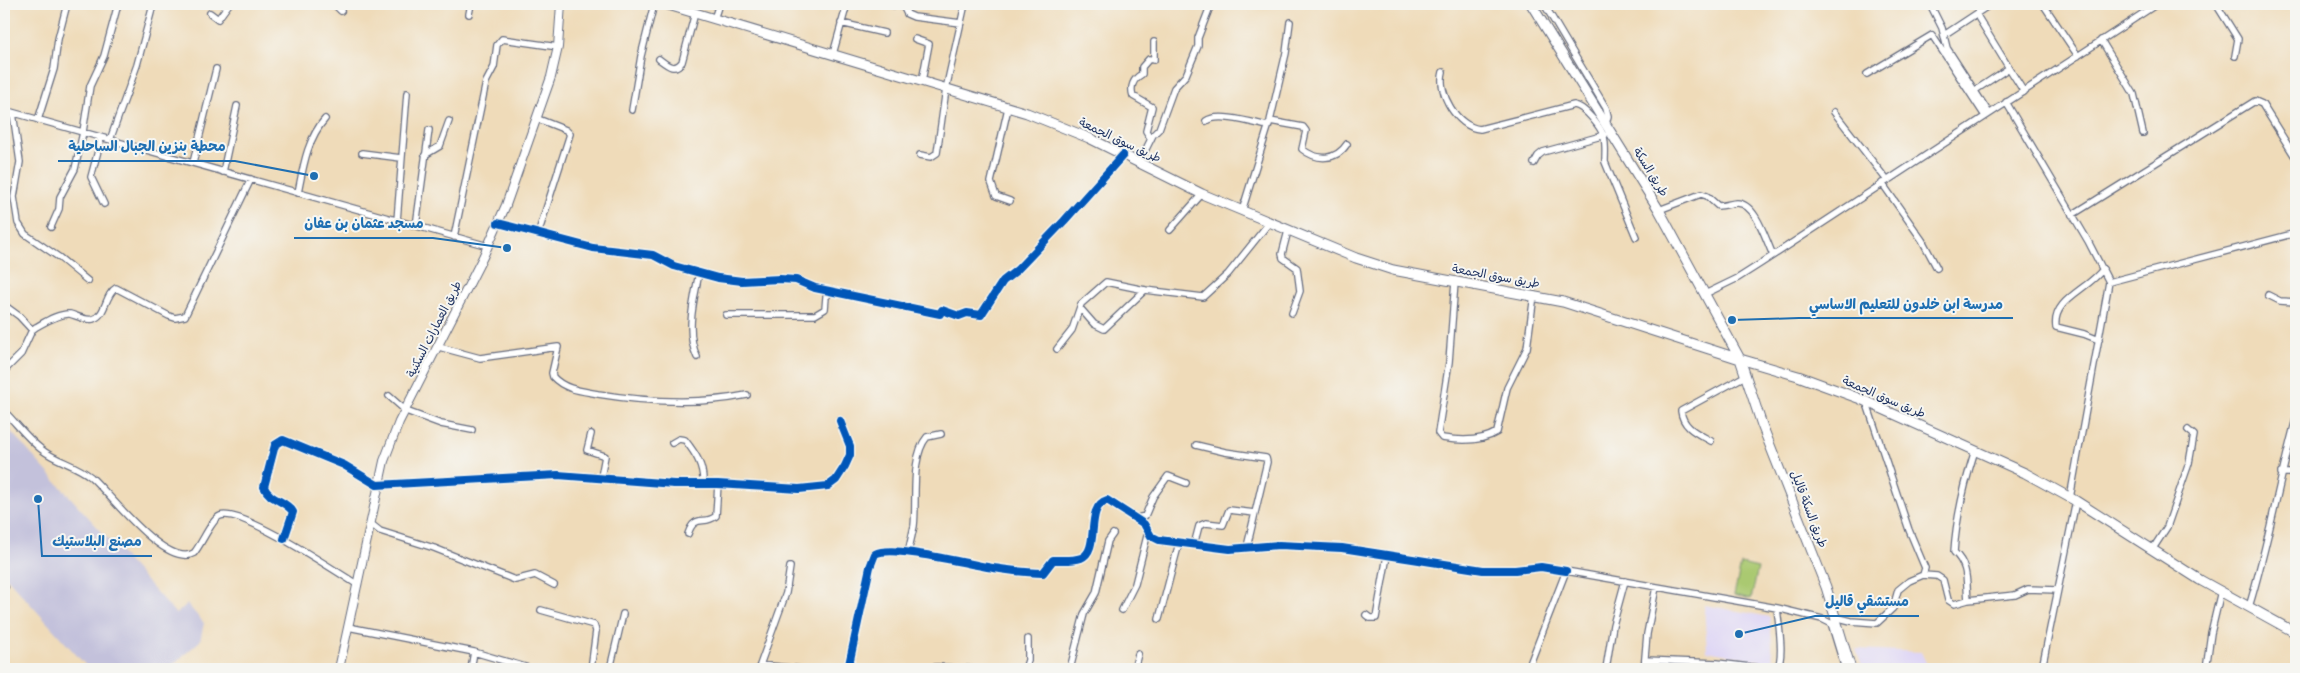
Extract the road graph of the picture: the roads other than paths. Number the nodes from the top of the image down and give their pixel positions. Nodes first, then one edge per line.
1 (67, 4) edge
2 (118, 4) edge
3 (229, 4) edge
4 (334, 4) edge
5 (471, 4) edge
6 (561, 4) edge
7 (654, 4) edge
8 (665, 4) edge
9 (719, 4) edge
10 (847, 4) edge
11 (965, 4) edge
12 (1211, 4) edge
13 (1531, 4) edge
14 (1544, 4) edge
15 (1930, 4) edge
16 (1991, 4) edge
17 (2043, 4) edge
18 (2157, 4) edge
19 (2216, 4) edge
20 (891, 5) dead end
21 (152, 9) dead end
22 (341, 11) dead end
23 (210, 13) dead end
24 (695, 13) junction
25 (469, 14) dead end
26 (1976, 14) junction
27 (714, 18) junction
28 (961, 22) junction
29 (1290, 22) dead end
30 (841, 23) junction
31 (884, 33) dead end
32 (1944, 35) junction
33 (915, 39) dead end
34 (2101, 40) junction
35 (1154, 42) dead end
36 (558, 47) junction
37 (833, 54) junction
38 (2078, 56) junction
39 (2235, 56) dead end
40 (659, 59) dead end
41 (2009, 68) junction
42 (216, 69) dead end
43 (1443, 72) dead end
44 (1867, 74) dead end
45 (922, 81) junction
46 (946, 89) junction
47 (1974, 92) junction
48 (2024, 92) junction
49 (408, 93) dead end
50 (2006, 102) junction
51 (237, 106) dead end
52 (1008, 108) junction
53 (4, 110) edge
54 (632, 110) dead end
55 (1834, 112) dead end
56 (13, 113) junction
57 (1987, 114) junction
58 (538, 119) junction
59 (38, 120) junction
60 (325, 120) dead end
61 (449, 121) dead end
62 (1206, 121) dead end
63 (1269, 124) junction
64 (1606, 124) junction
65 (429, 130) dead end
66 (83, 132) junction
67 (2143, 133) dead end
68 (1608, 134) junction
69 (100, 137) junction
70 (1151, 139) junction
71 (110, 140) junction
72 (1347, 144) dead end
73 (362, 153) dead end
74 (424, 155) junction
75 (920, 155) dead end
76 (1123, 155) junction
77 (2294, 155) dead end
78 (402, 158) junction
79 (193, 163) junction
80 (1139, 163) junction
81 (1534, 163) dead end
82 (223, 172) junction
83 (251, 179) junction
84 (1884, 181) junction
85 (298, 193) junction
86 (1202, 194) junction
87 (1010, 201) dead end
88 (104, 204) dead end
89 (1659, 210) junction
90 (1242, 211) junction
91 (2072, 215) junction
92 (396, 221) junction
93 (1269, 222) junction
94 (498, 223) junction
95 (51, 226) dead end
96 (416, 226) junction
97 (1170, 230) dead end
98 (1288, 231) junction
99 (2296, 233) edge
100 (538, 234) junction
101 (454, 237) junction
102 (1636, 237) dead end
103 (488, 246) junction
104 (1773, 255) junction
105 (1937, 268) dead end
106 (2103, 269) junction
107 (700, 273) junction
108 (88, 281) dead end
109 (1455, 282) junction
110 (2109, 282) junction
111 (1145, 290) junction
112 (832, 291) junction
113 (1704, 294) junction
114 (1534, 295) junction
115 (2268, 295) dead end
116 (2296, 302) edge
117 (4, 304) edge
118 (1080, 308) junction
119 (1292, 313) dead end
120 (726, 315) dead end
121 (32, 330) junction
122 (2099, 340) junction
123 (439, 346) junction
124 (1057, 348) dead end
125 (697, 357) dead end
126 (1740, 359) junction
127 (4, 371) edge
128 (1745, 376) junction
129 (747, 395) dead end
130 (389, 396) dead end
131 (1866, 401) junction
132 (4, 410) edge
133 (406, 411) junction
134 (2296, 419) edge
135 (840, 421) dead end
136 (472, 430) dead end
137 (2188, 430) dead end
138 (591, 434) dead end
139 (940, 434) dead end
140 (1711, 441) dead end
141 (672, 443) dead end
142 (1196, 445) dead end
143 (1975, 450) junction
144 (2296, 473) edge
145 (2281, 474) junction
146 (601, 477) junction
147 (1186, 483) dead end
148 (703, 484) junction
149 (718, 484) junction
150 (378, 485) junction
151 (2073, 500) junction
152 (1255, 512) junction
153 (1137, 518) junction
154 (370, 523) junction
155 (1148, 532) junction
156 (688, 534) dead end
157 (1113, 534) dead end
158 (284, 539) junction
159 (1179, 543) junction
160 (1194, 545) junction
161 (1248, 547) junction
162 (2152, 550) junction
163 (908, 553) junction
164 (1387, 556) junction
165 (790, 567) dead end
166 (1566, 571) junction
167 (1923, 575) junction
168 (1625, 581) junction
169 (358, 584) junction
170 (554, 585) dead end
171 (1656, 587) junction
172 (2057, 590) junction
173 (2221, 591) junction
174 (1968, 600) junction
175 (1832, 605) junction
176 (2249, 607) junction
177 (1777, 608) junction
178 (540, 610) dead end
179 (1122, 610) dead end
180 (623, 614) dead end
181 (1366, 615) dead end
182 (1159, 618) dead end
183 (1822, 619) junction
184 (1835, 622) junction
185 (348, 627) junction
186 (2296, 633) edge
187 (1028, 639) dead end
188 (474, 652) junction
189 (1138, 654) dead end
190 (1645, 660) junction
191 (1716, 666) edge
192 (760, 667) edge
193 (2042, 668) edge
194 (339, 669) edge
195 (471, 669) edge
196 (532, 669) edge
197 (591, 669) edge
198 (610, 669) edge
199 (800, 669) edge
200 (848, 669) edge
201 (926, 669) edge
202 (972, 669) edge
203 (1025, 669) edge
204 (1070, 669) edge
205 (1134, 669) edge
206 (1528, 669) edge
207 (1606, 669) edge
208 (1644, 669) edge
209 (1845, 669) edge
210 (1851, 669) edge
211 (2206, 669) edge

1 - 59 street
2 - 66 street
3 - 23 street
4 - 22 street
5 - 25 street
6 - 36 main road, طريق العمارات السكنية
7 - 54 street
8 - 24 main road, طريق سوق الجمعة
9 - 27 street
10 - 30 street
11 - 28 street
12 - 70 street
13 - 64 main road, طريق السكة
14 - 64 street
15 - 32 street
16 - 26 street
17 - 38 street
18 - 34 street
19 - 39 street
20 - 28 street
21 - 71 street
24 - 27 main road, طريق سوق الجمعة
24 - 40 street
26 - 32 street
26 - 41 street
27 - 37 main road, طريق سوق الجمعة
28 - 46 street
29 - 63 street
30 - 31 street
30 - 37 street
32 - 47 street
33 - 45 street
34 - 38 street
34 - 67 street
35 - 70 street
36 - 58 main road, طريق العمارات السكنية
36 - 101 street
37 - 45 main road, طريق سوق الجمعة
38 - 48 street
41 - 47 street
41 - 48 street
42 - 79 street
43 - 68 street
44 - 57 street
45 - 46 main road, طريق سوق الجمعة
46 - 52 main road, طريق سوق الجمعة
46 - 75 street
47 - 57 street
48 - 50 street
49 - 78 street
50 - 57 street
50 - 91 street
51 - 82 street
52 - 76 main road, طريق سوق الجمعة
52 - 87 street
53 - 56 street
55 - 84 street
56 - 59 street
56 - 108 street
57 - 84 street
58 - 94 main road, طريق العمارات السكنية
58 - 100 street
59 - 66 street
60 - 85 street
61 - 74 street
62 - 63 street
63 - 72 street
63 - 90 street
64 - 68 main road, طريق السكة
65 - 74 street
66 - 69 street
66 - 95 street
68 - 81 street
68 - 89 main road, طريق السكة
68 - 102 street
69 - 71 street
69 - 88 street
70 - 80 street
71 - 79 street
73 - 78 street
74 - 96 street
76 - 80 main road, طريق سوق الجمعة
76 - 112 street
77 - 91 street
78 - 92 street
79 - 82 street
80 - 86 main road, طريق سوق الجمعة
82 - 83 street
83 - 85 street
83 - 121 street
84 - 104 street
84 - 105 street
85 - 92 street
86 - 90 main road, طريق سوق الجمعة
86 - 97 street
89 - 104 street
89 - 113 main road, طريق السكة
90 - 93 main road, طريق سوق الجمعة
91 - 106 street
92 - 96 street
93 - 98 main road, طريق سوق الجمعة
93 - 111 street
94 - 100 street
94 - 103 main road, طريق العمارات السكنية
96 - 101 street
98 - 109 main road, طريق سوق الجمعة
98 - 119 street
99 - 110 street
100 - 107 street
101 - 103 street
103 - 123 main road, طريق العمارات السكنية
104 - 113 street
106 - 110 street
106 - 122 street
107 - 112 street
107 - 125 street
109 - 114 main road, طريق سوق الجمعة
109 - 114 street
110 - 122 street
111 - 118 street
111 - 118 street
112 - 120 street
113 - 126 main road, طريق السكة
114 - 126 main road, طريق سوق الجمعة
115 - 116 street
117 - 121 street
118 - 124 street
121 - 127 street
122 - 151 street
123 - 129 street
123 - 133 main road, طريق العمارات السكنية
126 - 128 main road, طريق السكة قاليل
126 - 131 main road, طريق سوق الجمعة
128 - 140 street
128 - 175 main road, طريق السكة قاليل
130 - 133 street
131 - 143 main road, طريق سوق الجمعة
131 - 167 street
132 - 158 street
133 - 136 street
133 - 150 main road, طريق العمارات السكنية
134 - 145 street
135 - 149 street
137 - 162 street
138 - 146 street
139 - 163 street
141 - 148 street
142 - 152 street
143 - 151 main road, طريق سوق الجمعة
143 - 174 street
144 - 145 street
145 - 176 street
146 - 148 street
146 - 150 street
147 - 153 street
148 - 149 street
149 - 156 street
150 - 154 main road, طريق العمارات السكنية
150 - 158 street
151 - 162 main road, طريق سوق الجمعة
151 - 172 street
152 - 160 street
152 - 161 street
153 - 155 street
153 - 163 street
154 - 169 main road, طريق العمارات السكنية
154 - 170 street
155 - 159 street
155 - 179 street
157 - 204 street
158 - 169 street
159 - 160 street
159 - 182 street
160 - 161 street
161 - 164 street
162 - 173 main road, طريق سوق الجمعة
163 - 200 street
164 - 166 street
164 - 181 street
165 - 192 street
166 - 168 street
166 - 206 street
167 - 174 street
167 - 184 street
168 - 171 street
168 - 207 street
169 - 185 main road, طريق العمارات السكنية
171 - 177 street
171 - 190 street
172 - 174 street
172 - 193 street
173 - 176 main road, طريق سوق الجمعة
173 - 211 street
175 - 183 street
175 - 184 main road, طريق السكة قاليل
176 - 186 main road, طريق سوق الجمعة
177 - 183 street
177 - 191 street
178 - 197 street
180 - 198 street
183 - 184 street
184 - 209 street
184 - 210 main road, طريق السكة قاليل
185 - 188 street
185 - 194 main road, طريق العمارات السكنية
187 - 203 street
188 - 195 street
188 - 196 street
189 - 205 street
190 - 191 street
190 - 208 street
192 - 199 street
201 - 202 street

